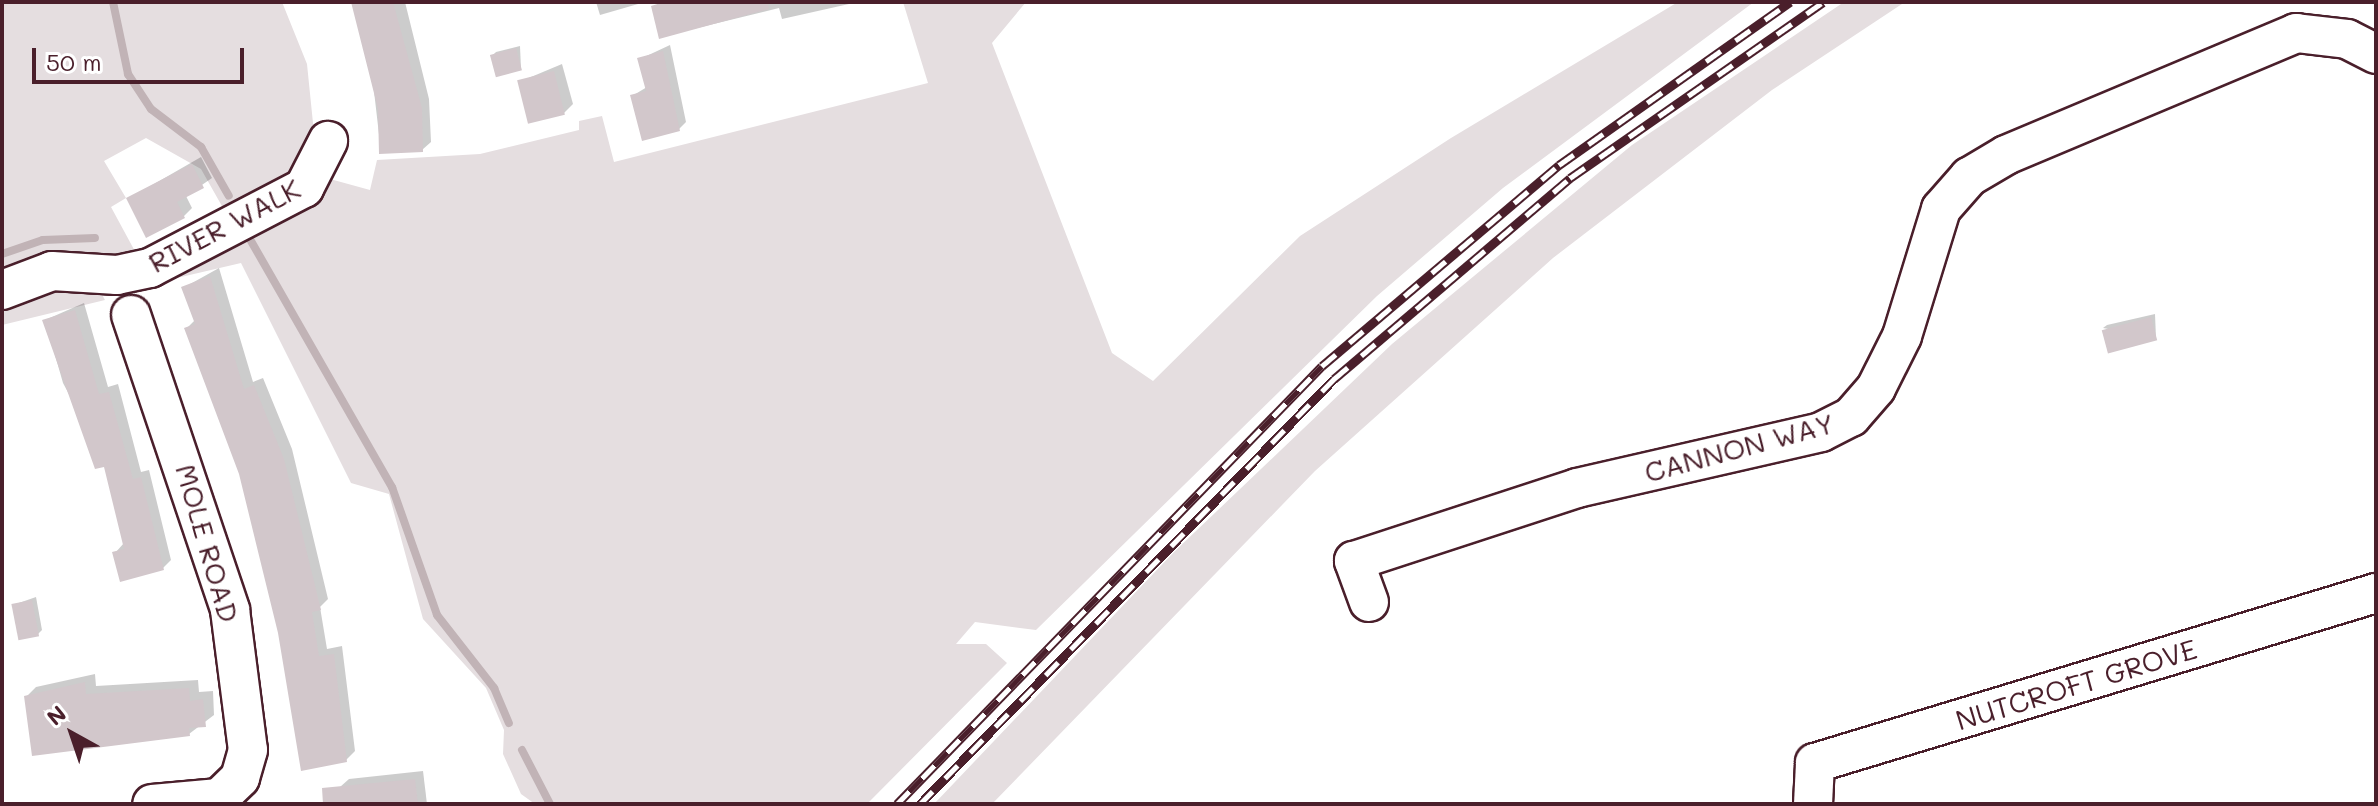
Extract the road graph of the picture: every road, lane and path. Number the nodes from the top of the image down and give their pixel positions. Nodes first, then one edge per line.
1 (2376, 54) edge
2 (328, 141) dead end
3 (2, 290) edge
4 (131, 315) dead end
5 (2376, 593) edge
6 (1369, 602) dead end
7 (152, 804) edge
8 (1813, 804) edge

1 - 6 street, CANNON WAY
2 - 3 street, RIVER WALK
4 - 7 street, MOLE ROAD
5 - 8 street, NUTCROFT GROVE

